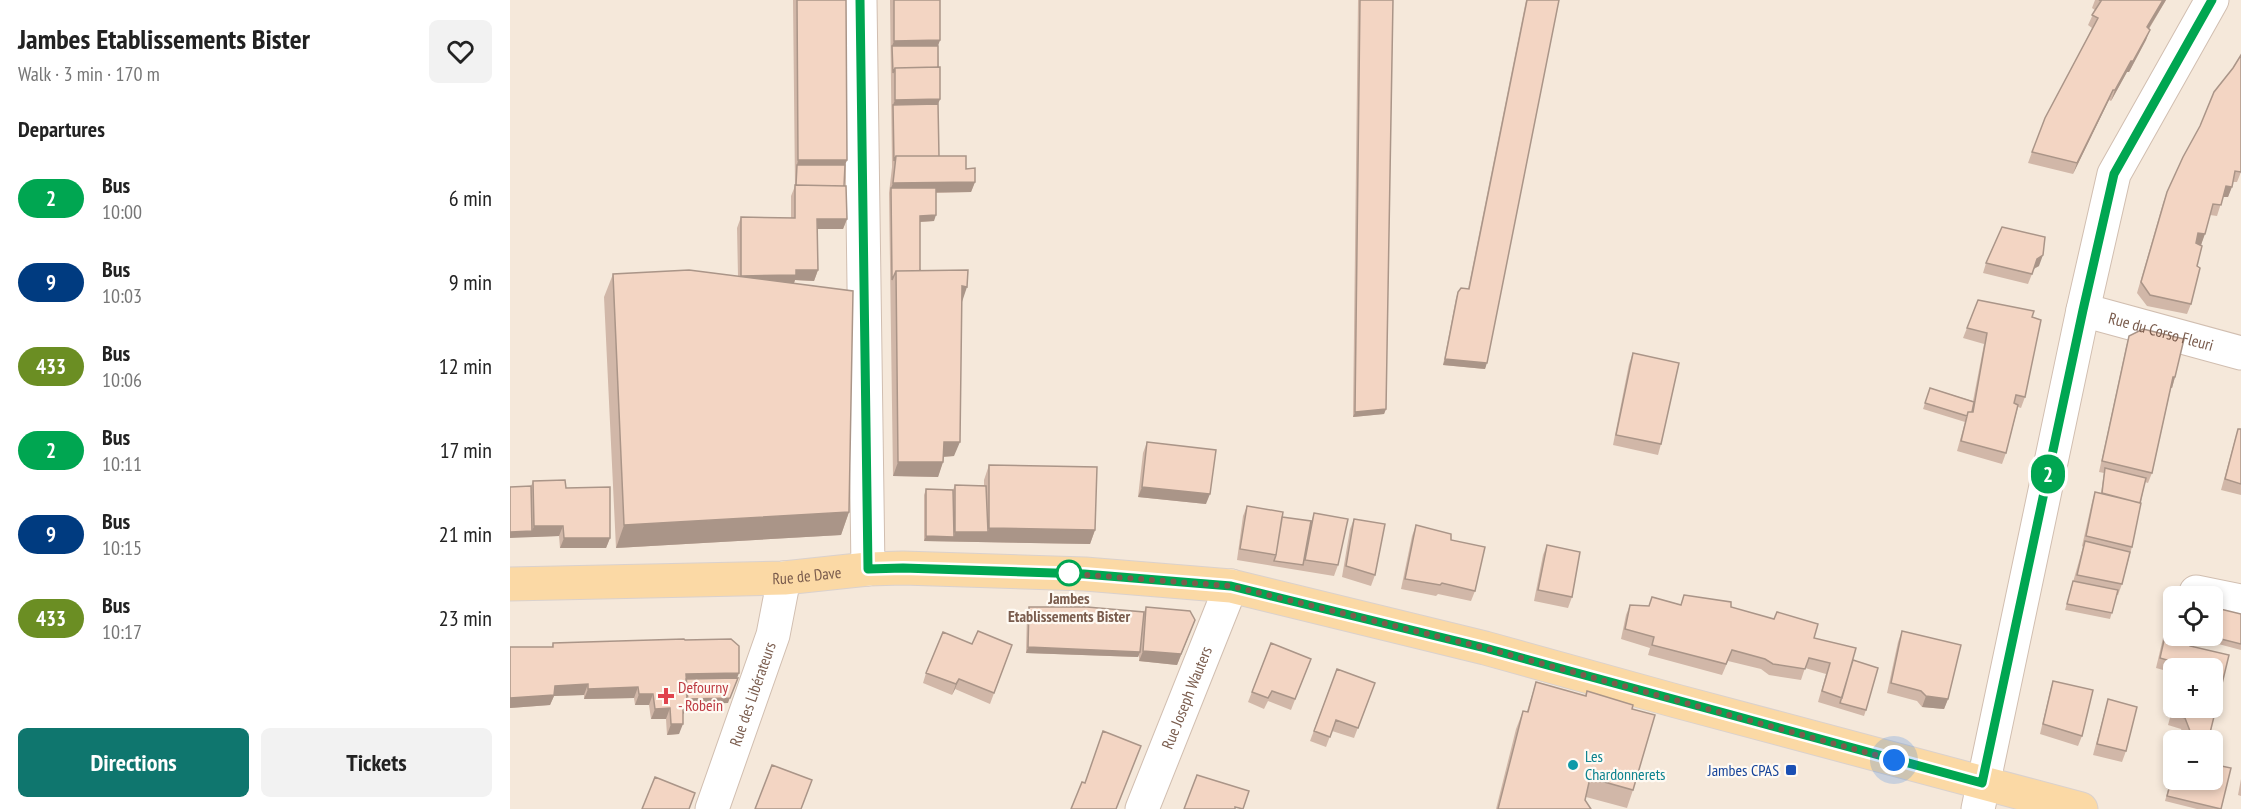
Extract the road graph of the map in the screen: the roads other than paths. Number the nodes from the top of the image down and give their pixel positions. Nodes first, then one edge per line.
1 (860, 0) edge
2 (2212, 0) edge
3 (2083, 310) junction
4 (2241, 353) edge
5 (868, 569) junction
6 (784, 578) junction
7 (510, 585) edge
8 (1231, 586) junction
9 (2223, 597) edge
10 (2241, 601) edge
11 (1980, 796) edge
12 (712, 809) edge
13 (1142, 809) edge
14 (2081, 809) edge

1 - 5 street
2 - 3 street
3 - 4 street, Rue du Corso Fleuri
3 - 11 street
5 - 6 main road, Rue de Dave
5 - 8 main road, Rue de Dave
6 - 7 main road, Rue de Dave
6 - 12 street, Rue des Libérateurs
8 - 11 main road, Rue de Dave
8 - 13 street, Rue Joseph Wauters
9 - 10 street
11 - 14 main road, Rue de Dave

